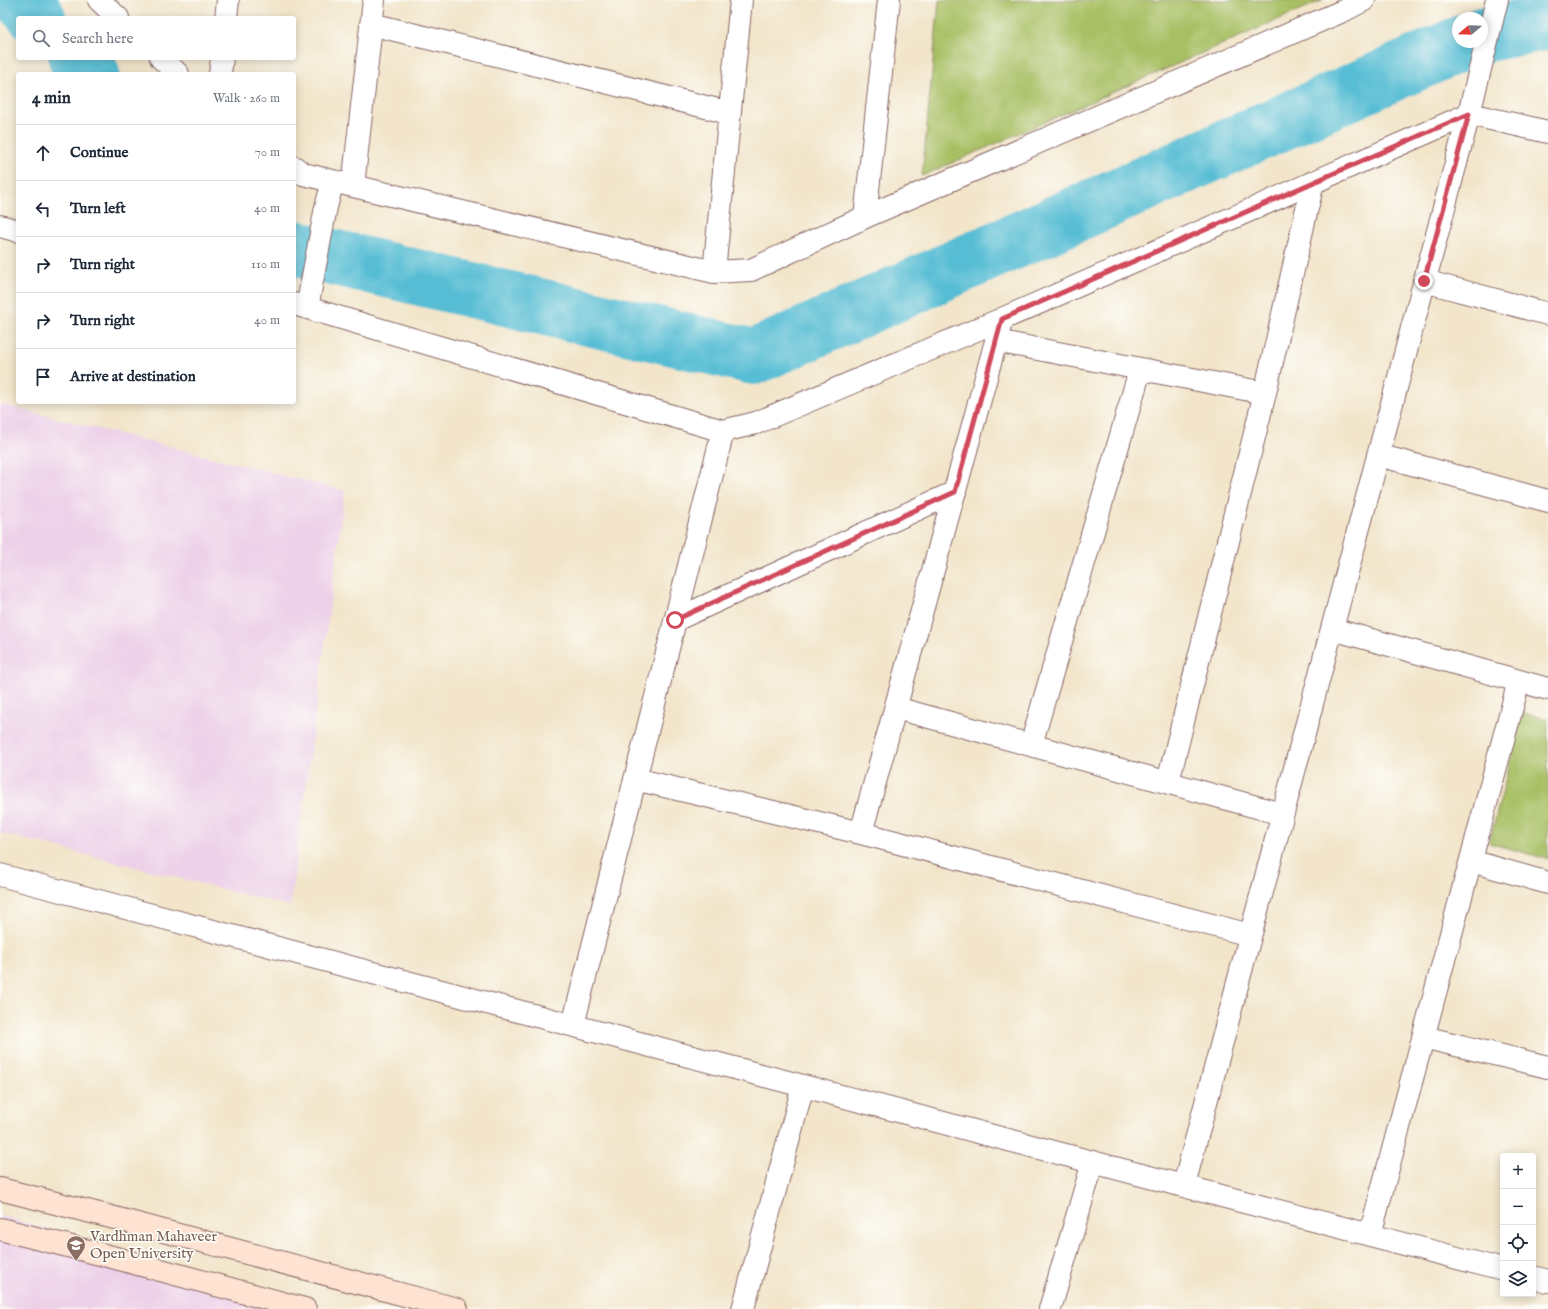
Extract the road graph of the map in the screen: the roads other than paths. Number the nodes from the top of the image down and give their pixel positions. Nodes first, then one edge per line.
1 (99, 0) edge
2 (228, 0) edge
3 (374, 0) edge
4 (741, 0) edge
5 (889, 0) edge
6 (1497, 0) edge
7 (1352, 3) edge
8 (116, 16) edge
9 (226, 16) edge
10 (371, 24) junction
11 (163, 60) edge
12 (222, 60) edge
13 (176, 72) edge
14 (220, 72) edge
15 (730, 114) junction
16 (1469, 114) junction
17 (1548, 132) edge
18 (296, 169) edge
19 (1313, 182) junction
20 (343, 184) junction
21 (865, 217) junction
22 (0, 226) edge
23 (16, 230) edge
24 (714, 272) junction
25 (1424, 281) junction
26 (304, 301) edge
27 (1548, 314) edge
28 (1002, 319) junction
29 (996, 341) junction
30 (1140, 370) junction
31 (1265, 393) junction
32 (723, 431) junction
33 (1378, 455) junction
34 (955, 492) junction
35 (1548, 501) edge
36 (675, 620) junction
37 (1332, 629) junction
38 (1519, 681) junction
39 (1548, 689) edge
40 (896, 708) junction
41 (1031, 745) junction
42 (634, 779) junction
43 (1168, 782) junction
44 (1282, 814) junction
45 (861, 833) junction
46 (1471, 861) junction
47 (0, 875) edge
48 (1548, 883) edge
49 (1250, 935) junction
50 (573, 1025) junction
51 (1423, 1037) junction
52 (1548, 1067) edge
53 (803, 1086) junction
54 (1093, 1162) junction
55 (1184, 1185) junction
56 (0, 1189) edge
57 (0, 1229) edge
58 (1370, 1234) junction
59 (1500, 1269) edge
60 (1536, 1279) edge
61 (1548, 1282) edge
62 (305, 1309) edge
63 (457, 1309) edge
64 (743, 1309) edge
65 (1050, 1309) edge

1 - 8 street
2 - 9 street
3 - 10 street
4 - 15 street
5 - 21 street
6 - 16 street
7 - 21 street
10 - 15 street
10 - 20 street
11 - 13 street
12 - 14 street
15 - 24 street
16 - 17 street
16 - 19 street
16 - 25 street
18 - 20 street
19 - 28 street
19 - 31 street
20 - 24 street
20 - 26 street
21 - 24 street
22 - 23 street
25 - 27 street
25 - 33 street
26 - 32 street
28 - 29 street
28 - 32 street
29 - 30 street
29 - 34 street
30 - 31 street
30 - 41 street
31 - 43 street
32 - 36 street
33 - 35 street
33 - 37 street
34 - 36 street
34 - 40 street
36 - 42 street
37 - 38 street
37 - 44 street
38 - 39 street
38 - 46 street
40 - 41 street
40 - 45 street
41 - 43 street
42 - 45 street
42 - 50 street
43 - 44 street
44 - 49 street
45 - 49 street
46 - 48 street
46 - 51 street
47 - 50 street
49 - 55 street
50 - 53 street
51 - 52 street
51 - 58 street
53 - 54 street
53 - 64 street
54 - 55 street
54 - 65 street
55 - 58 street
56 - 63 street
57 - 62 street
58 - 59 street
60 - 61 street

